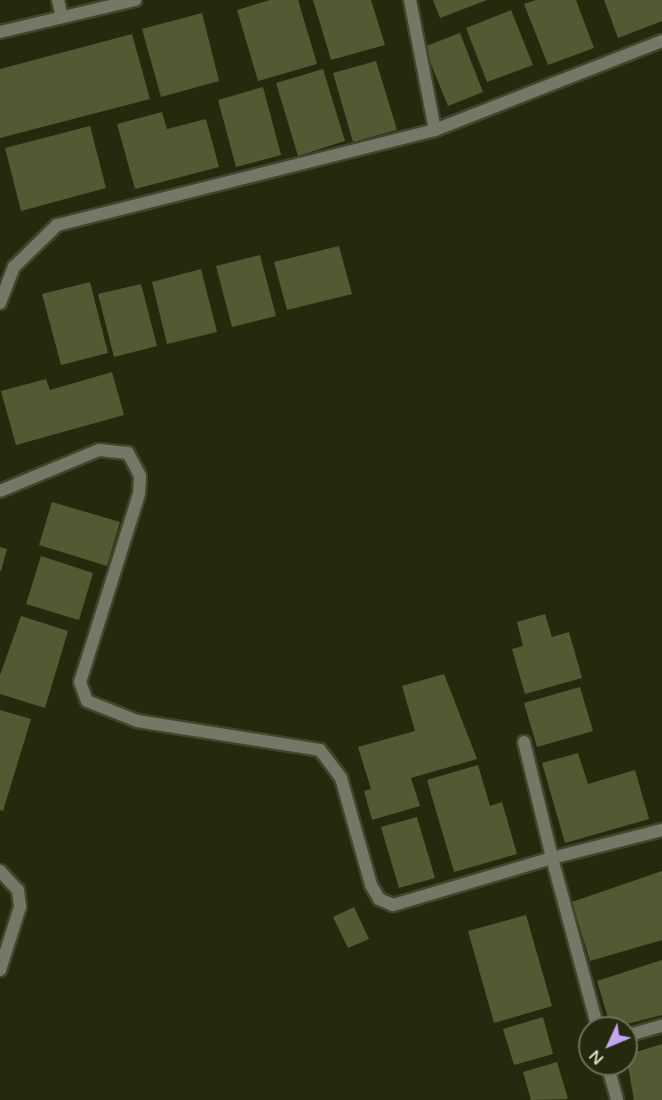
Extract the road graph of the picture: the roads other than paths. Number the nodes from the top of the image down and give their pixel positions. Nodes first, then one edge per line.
1 (58, 0) edge
2 (135, 0) edge
3 (410, 0) edge
4 (62, 17) junction
5 (0, 32) edge
6 (662, 41) edge
7 (435, 130) junction
8 (0, 303) edge
9 (0, 491) edge
10 (524, 742) dead end
11 (662, 830) edge
12 (552, 858) junction
13 (0, 871) edge
14 (0, 970) edge
15 (595, 1016) edge
16 (662, 1026) edge
17 (638, 1033) edge
18 (611, 1076) edge
19 (617, 1100) edge

1 - 4 street
2 - 4 street
3 - 7 street
4 - 5 street
6 - 7 street
7 - 8 street
9 - 12 street
10 - 12 street
11 - 12 street
12 - 15 street
13 - 14 street
16 - 17 street
18 - 19 street

